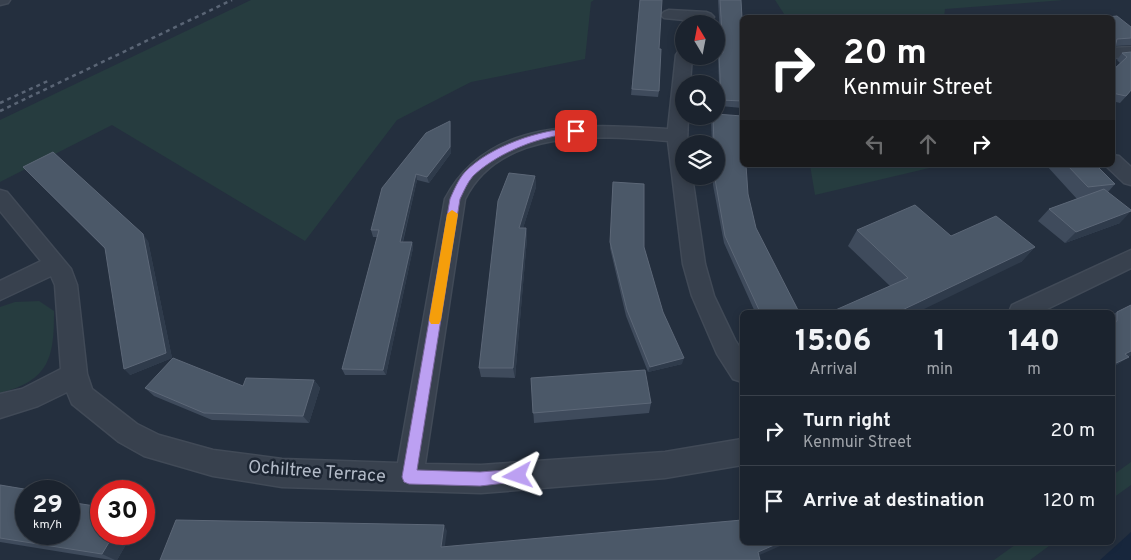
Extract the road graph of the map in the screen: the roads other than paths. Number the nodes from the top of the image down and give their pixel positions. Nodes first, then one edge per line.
1 (669, 15) dead end
2 (675, 17) edge
3 (1131, 52) edge
4 (1115, 54) edge
5 (683, 65) edge
6 (677, 135) edge
7 (675, 136) edge
8 (1115, 164) edge
9 (1131, 178) edge
10 (684, 185) edge
11 (0, 197) edge
12 (1131, 258) edge
13 (56, 264) junction
14 (0, 291) edge
15 (1024, 310) edge
16 (740, 368) edge
17 (74, 374) junction
18 (0, 406) edge
19 (740, 453) edge
20 (409, 477) junction

1 - 2 street
3 - 4 street
5 - 6 street
7 - 20 street
8 - 9 street
10 - 16 street
11 - 13 street, Ochiltree Terrace
12 - 15 street
13 - 14 street
13 - 17 street, Ochiltree Terrace
17 - 18 street
17 - 20 street, Ochiltree Terrace
19 - 20 street, Ochiltree Terrace

